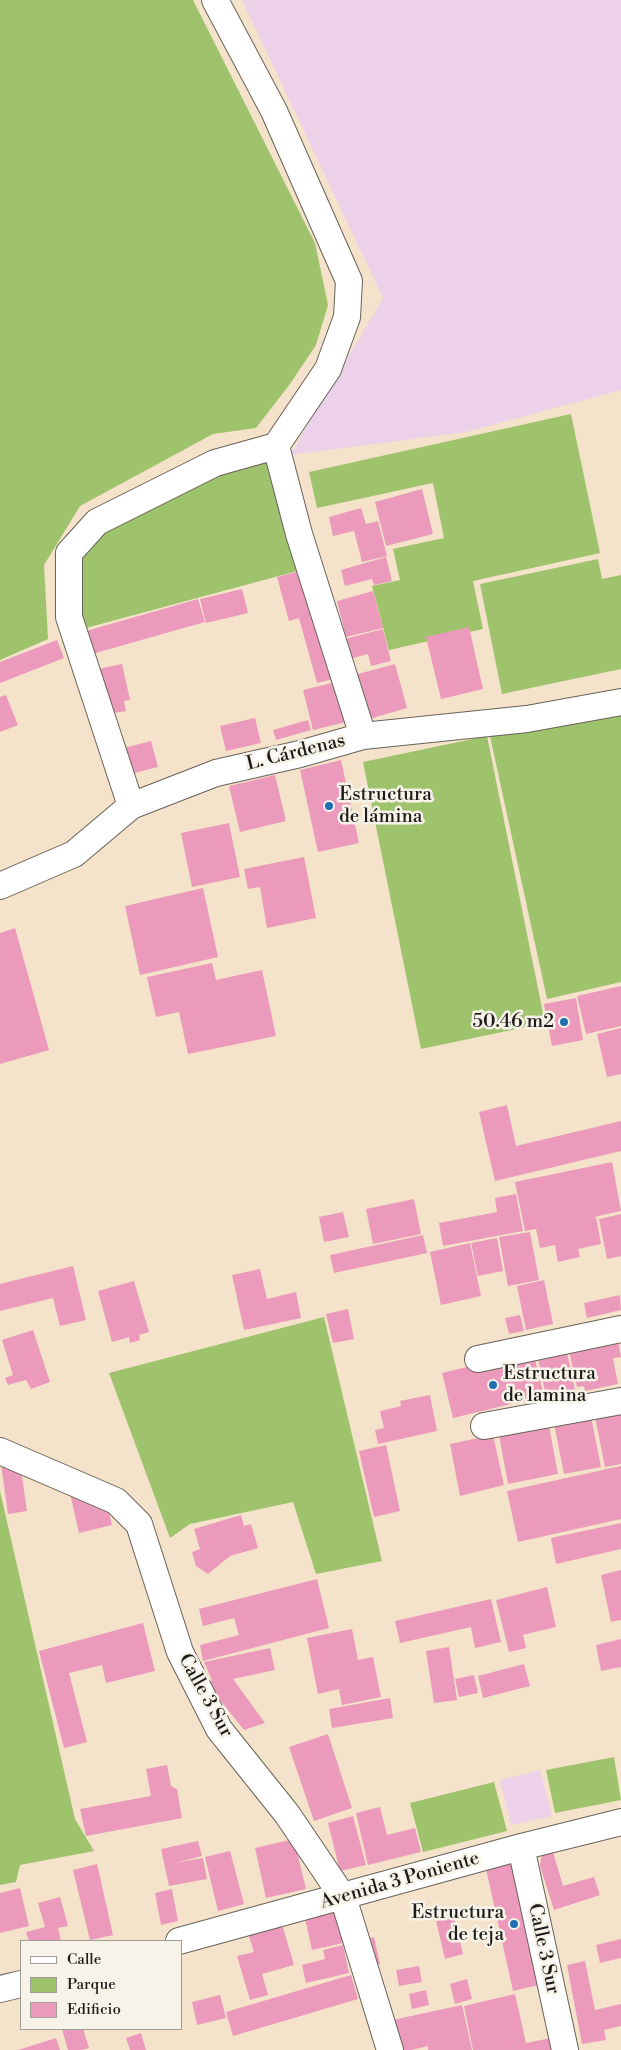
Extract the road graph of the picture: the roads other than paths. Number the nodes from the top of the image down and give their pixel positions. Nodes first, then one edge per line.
1 (216, 0) edge
2 (276, 446) junction
3 (621, 702) edge
4 (363, 736) junction
5 (131, 806) junction
6 (0, 886) edge
7 (621, 1329) edge
8 (478, 1360) dead end
9 (621, 1401) edge
10 (484, 1426) dead end
11 (0, 1451) edge
12 (621, 1822) edge
13 (521, 1847) junction
14 (343, 1897) junction
15 (182, 1940) edge
16 (20, 1984) edge
17 (0, 1989) edge
18 (390, 2050) edge
19 (565, 2050) edge

1 - 2 street
2 - 4 street
2 - 5 street
3 - 4 street, L. Cárdenas
4 - 5 street, L. Cárdenas
5 - 6 street, L. Cárdenas
7 - 8 street
9 - 10 street
11 - 14 street, Calle 3 Sur
12 - 13 street, Avenida 3 Poniente
13 - 14 street, Avenida 3 Poniente
13 - 19 street, Calle 3 Sur
14 - 15 street, Avenida 3 Poniente
14 - 18 street, Calle 3 Sur
16 - 17 street

